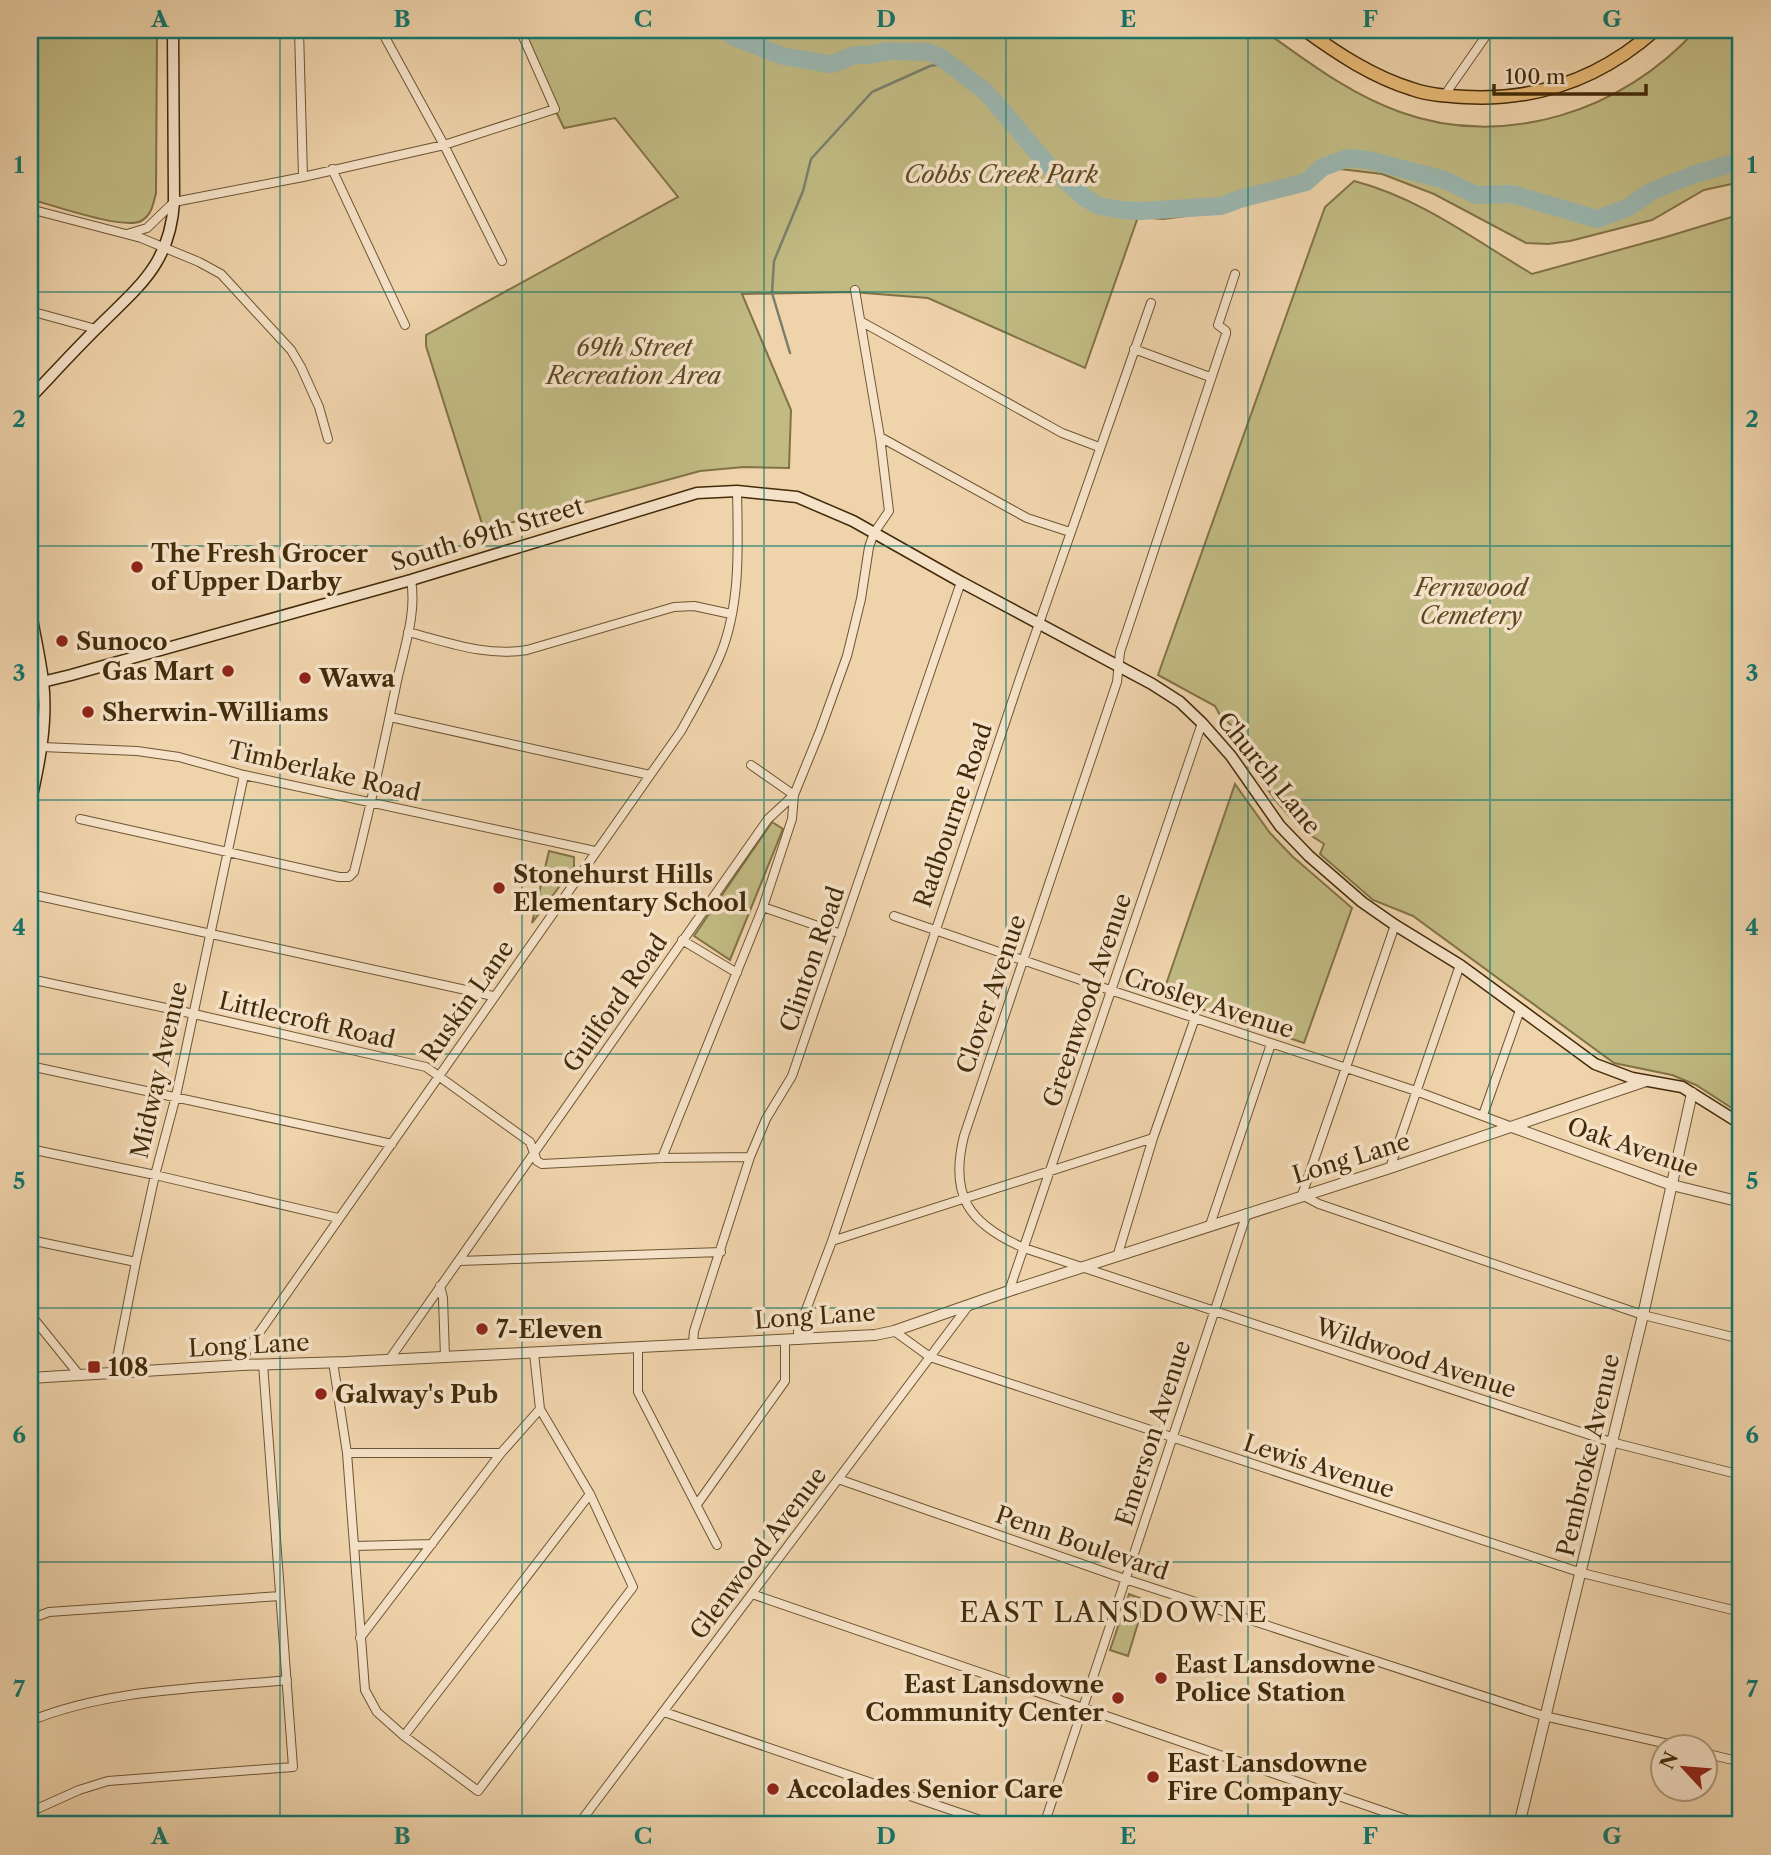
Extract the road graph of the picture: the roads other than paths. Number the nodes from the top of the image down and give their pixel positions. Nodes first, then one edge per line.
1 (173, 30) edge
2 (299, 30) edge
3 (381, 30) edge
4 (520, 30) edge
5 (1305, 30) edge
6 (1331, 30) edge
7 (1490, 30) edge
8 (1655, 30) edge
9 (1322, 42) junction
10 (1444, 96) junction
11 (444, 145) junction
12 (332, 169) junction
13 (303, 177) junction
14 (174, 202) junction
15 (30, 209) edge
16 (127, 234) junction
17 (164, 248) junction
18 (502, 261) dead end
19 (1235, 274) dead end
20 (855, 290) dead end
21 (1151, 303) dead end
22 (30, 311) edge
23 (862, 322) junction
24 (405, 325) dead end
25 (96, 329) junction
26 (1134, 349) junction
27 (1210, 377) junction
28 (30, 398) edge
29 (880, 437) junction
30 (328, 439) dead end
31 (1099, 447) junction
32 (737, 491) junction
33 (1070, 532) junction
34 (874, 533) junction
35 (411, 580) junction
36 (961, 582) junction
37 (30, 607) edge
38 (731, 614) junction
39 (1039, 624) junction
40 (408, 632) junction
41 (1119, 667) junction
42 (44, 683) junction
43 (30, 685) edge
44 (390, 717) junction
45 (1202, 723) junction
46 (42, 747) junction
47 (751, 765) dead end
48 (244, 775) junction
49 (650, 775) junction
50 (793, 795) junction
51 (372, 802) junction
52 (30, 804) edge
53 (80, 819) dead end
54 (595, 851) junction
55 (226, 852) junction
56 (30, 894) edge
57 (763, 907) junction
58 (894, 916) dead end
59 (1395, 925) junction
60 (935, 930) junction
61 (210, 932) junction
62 (841, 934) junction
63 (682, 940) junction
64 (1023, 960) junction
65 (1460, 965) junction
66 (737, 973) junction
67 (30, 979) edge
68 (1110, 990) junction
69 (493, 996) junction
70 (1520, 1010) junction
71 (194, 1014) junction
72 (1195, 1018) junction
73 (1271, 1044) junction
74 (30, 1066) edge
75 (1346, 1068) junction
76 (438, 1076) junction
77 (1646, 1081) junction
78 (1416, 1091) junction
79 (1692, 1093) junction
80 (176, 1096) junction
81 (1483, 1115) junction
82 (1741, 1124) edge
83 (1512, 1127) junction
84 (1153, 1138) junction
85 (391, 1144) junction
86 (30, 1149) edge
87 (534, 1155) junction
88 (750, 1157) junction
89 (662, 1158) junction
90 (1390, 1168) junction
91 (1049, 1172) junction
92 (155, 1175) junction
93 (1672, 1185) junction
94 (1302, 1195) junction
95 (963, 1200) junction
96 (1741, 1202) edge
97 (1247, 1213) junction
98 (338, 1218) junction
99 (1210, 1225) junction
100 (30, 1240) edge
101 (832, 1241) junction
102 (1024, 1248) junction
103 (720, 1252) junction
104 (1117, 1257) junction
105 (458, 1261) junction
106 (136, 1262) junction
107 (1083, 1269) junction
108 (440, 1286) junction
109 (1009, 1291) junction
110 (969, 1305) junction
111 (1213, 1312) junction
112 (30, 1314) edge
113 (1643, 1315) junction
114 (894, 1331) junction
115 (1741, 1339) edge
116 (798, 1340) junction
117 (785, 1341) junction
118 (693, 1345) junction
119 (638, 1348) junction
120 (534, 1353) junction
121 (445, 1357) junction
122 (930, 1357) junction
123 (389, 1360) junction
124 (332, 1362) junction
125 (263, 1364) junction
126 (243, 1365) junction
127 (114, 1374) junction
128 (80, 1376) junction
129 (30, 1378) edge
130 (540, 1409) junction
131 (1172, 1437) junction
132 (1611, 1442) junction
133 (347, 1453) junction
134 (501, 1453) junction
135 (1741, 1475) edge
136 (838, 1479) junction
137 (590, 1494) junction
138 (698, 1503) junction
139 (432, 1544) junction
140 (717, 1545) dead end
141 (355, 1546) junction
142 (1582, 1573) junction
143 (1125, 1579) junction
144 (752, 1594) junction
145 (280, 1596) junction
146 (1741, 1612) edge
147 (30, 1619) edge
148 (360, 1638) junction
149 (286, 1680) junction
150 (1082, 1709) junction
151 (664, 1712) junction
152 (1544, 1716) junction
153 (30, 1721) edge
154 (404, 1736) junction
155 (1648, 1739) edge
156 (1718, 1756) edge
157 (1741, 1762) edge
158 (30, 1812) edge
159 (580, 1825) edge
160 (995, 1825) edge
161 (1044, 1825) edge
162 (1423, 1825) edge
163 (1519, 1825) edge

1 - 14 main road
2 - 13 street
3 - 11 street
4 - 11 street
5 - 9 main road
6 - 9 street
7 - 10 street
8 - 10 main road
9 - 10 main road
11 - 12 street
11 - 18 street
12 - 13 street
12 - 24 street
13 - 14 street
14 - 16 street
14 - 17 main road
15 - 16 street
16 - 17 street
17 - 25 main road
17 - 30 street
19 - 27 street, Clover Avenue
20 - 23 street, Guilford Road
21 - 26 street, Radbourne Road
22 - 25 street
23 - 29 street, Guilford Road
23 - 31 street
25 - 28 main road
26 - 27 street
26 - 31 street, Radbourne Road
27 - 41 street, Clover Avenue
29 - 33 street
29 - 34 street, Guilford Road
31 - 33 street, Radbourne Road
32 - 34 main road, South 69th Street
32 - 35 main road, South 69th Street
32 - 38 street, Ruskin Lane
33 - 39 street, Radbourne Road
34 - 36 main road, Church Lane
34 - 50 street, Guilford Road
35 - 40 street
35 - 42 main road, South 69th Street
36 - 39 main road, Church Lane
36 - 62 street, Clinton Road
37 - 42 main road
38 - 40 street
38 - 49 street, Ruskin Lane
39 - 41 main road, Church Lane
39 - 60 street, Radbourne Road
40 - 44 street
41 - 45 main road, Church Lane
41 - 64 street, Clover Avenue
42 - 43 main road, South 69th Street
42 - 46 main road
44 - 49 street
44 - 51 street
45 - 59 main road, Church Lane
45 - 68 street, Greenwood Avenue
46 - 48 street, Timberlake Road
46 - 52 main road
47 - 50 street
48 - 51 street, Timberlake Road
48 - 55 street, Midway Avenue
49 - 54 street, Ruskin Lane
50 - 57 street
50 - 63 street, Guilford Road
51 - 54 street, Timberlake Road
51 - 55 street
53 - 55 street
54 - 69 street, Ruskin Lane
55 - 61 street, Midway Avenue
56 - 61 street
57 - 62 street
57 - 66 street
58 - 60 street, Crosley Avenue
59 - 65 main road, Church Lane
59 - 75 street
60 - 64 street, Crosley Avenue
60 - 101 street, Radbourne Road
61 - 69 street
61 - 71 street, Midway Avenue
62 - 88 street, Clinton Road
63 - 66 street
63 - 87 street, Guilford Road
64 - 68 street, Crosley Avenue
64 - 95 street, Clover Avenue
65 - 70 main road, Church Lane
65 - 78 street
66 - 89 street
67 - 71 street, Littlecroft Road
68 - 72 street, Crosley Avenue
68 - 91 street, Greenwood Avenue
69 - 76 street, Ruskin Lane
70 - 77 main road, Church Lane
70 - 81 street
71 - 76 street, Littlecroft Road
71 - 80 street, Midway Avenue
72 - 73 street, Crosley Avenue
72 - 84 street
73 - 75 street, Crosley Avenue
73 - 99 street
74 - 80 street
75 - 78 street, Crosley Avenue
75 - 94 street
76 - 85 street, Ruskin Lane
76 - 87 street, Littlecroft Road
77 - 79 main road, Church Lane
77 - 83 street, Long Lane
78 - 81 street, Crosley Avenue
78 - 90 street
79 - 82 main road, Church Lane
79 - 93 street, Pembroke Avenue
80 - 85 street
80 - 92 street, Midway Avenue
81 - 83 street, Crosley Avenue
83 - 90 street, Long Lane
83 - 93 street, Oak Avenue
84 - 91 street
84 - 104 street
85 - 98 street, Ruskin Lane
86 - 92 street
87 - 89 street
87 - 105 street, Guilford Road
88 - 89 street
88 - 103 street, Clinton Road
90 - 94 street, Long Lane
91 - 95 street
91 - 102 street, Greenwood Avenue
92 - 98 street
92 - 106 street, Midway Avenue
93 - 96 street, Oak Avenue
93 - 113 street, Pembroke Avenue
94 - 97 street, Long Lane
94 - 113 street
95 - 101 street
95 - 102 street
97 - 99 street, Long Lane
97 - 111 street, Emerson Avenue
98 - 126 street, Ruskin Lane
99 - 104 street, Long Lane
100 - 106 street
101 - 116 street, Radbourne Road
102 - 107 street
102 - 109 street, Greenwood Avenue
103 - 105 street
103 - 118 street, Clinton Road
104 - 107 street, Long Lane
105 - 108 street, Guilford Road
106 - 127 street, Midway Avenue
107 - 109 street, Long Lane
107 - 111 street, Wildwood Avenue
108 - 121 street
108 - 123 street, Guilford Road
109 - 110 street, Long Lane
110 - 114 street, Long Lane
110 - 122 street, Glenwood Avenue
111 - 131 street, Emerson Avenue
111 - 132 street, Wildwood Avenue
112 - 128 street
113 - 115 street
113 - 132 street, Pembroke Avenue
114 - 116 street, Long Lane
114 - 122 street, Lewis Avenue
116 - 117 street, Long Lane
117 - 118 street, Long Lane
117 - 138 street
118 - 119 street, Long Lane
119 - 120 street, Long Lane
119 - 138 street
120 - 121 street, Long Lane
120 - 130 street
121 - 123 street, Long Lane
122 - 131 street, Lewis Avenue
122 - 136 street, Glenwood Avenue
123 - 124 street, Long Lane
124 - 125 street, Long Lane
124 - 133 street
125 - 126 street, Long Lane
125 - 145 street
126 - 127 street, Long Lane
127 - 128 street, Long Lane
128 - 129 street, Long Lane
130 - 134 street
130 - 137 street
131 - 142 street, Lewis Avenue
131 - 143 street, Emerson Avenue
132 - 135 street, Wildwood Avenue
132 - 142 street, Pembroke Avenue
133 - 134 street
133 - 141 street
134 - 139 street
136 - 143 street, Penn Boulevard
136 - 144 street, Glenwood Avenue
137 - 154 street
137 - 154 street
138 - 140 street
139 - 141 street
139 - 148 street
141 - 148 street
142 - 146 street, Lewis Avenue
142 - 152 street, Pembroke Avenue
143 - 150 street, Emerson Avenue
143 - 152 street, Penn Boulevard
144 - 150 street
144 - 151 street, Glenwood Avenue
145 - 147 street
145 - 149 street
148 - 154 street
149 - 153 street
149 - 158 street
150 - 161 street, Emerson Avenue
150 - 162 street
151 - 159 street, Glenwood Avenue
151 - 160 street
152 - 155 street, Penn Boulevard
152 - 163 street, Pembroke Avenue
156 - 157 street

